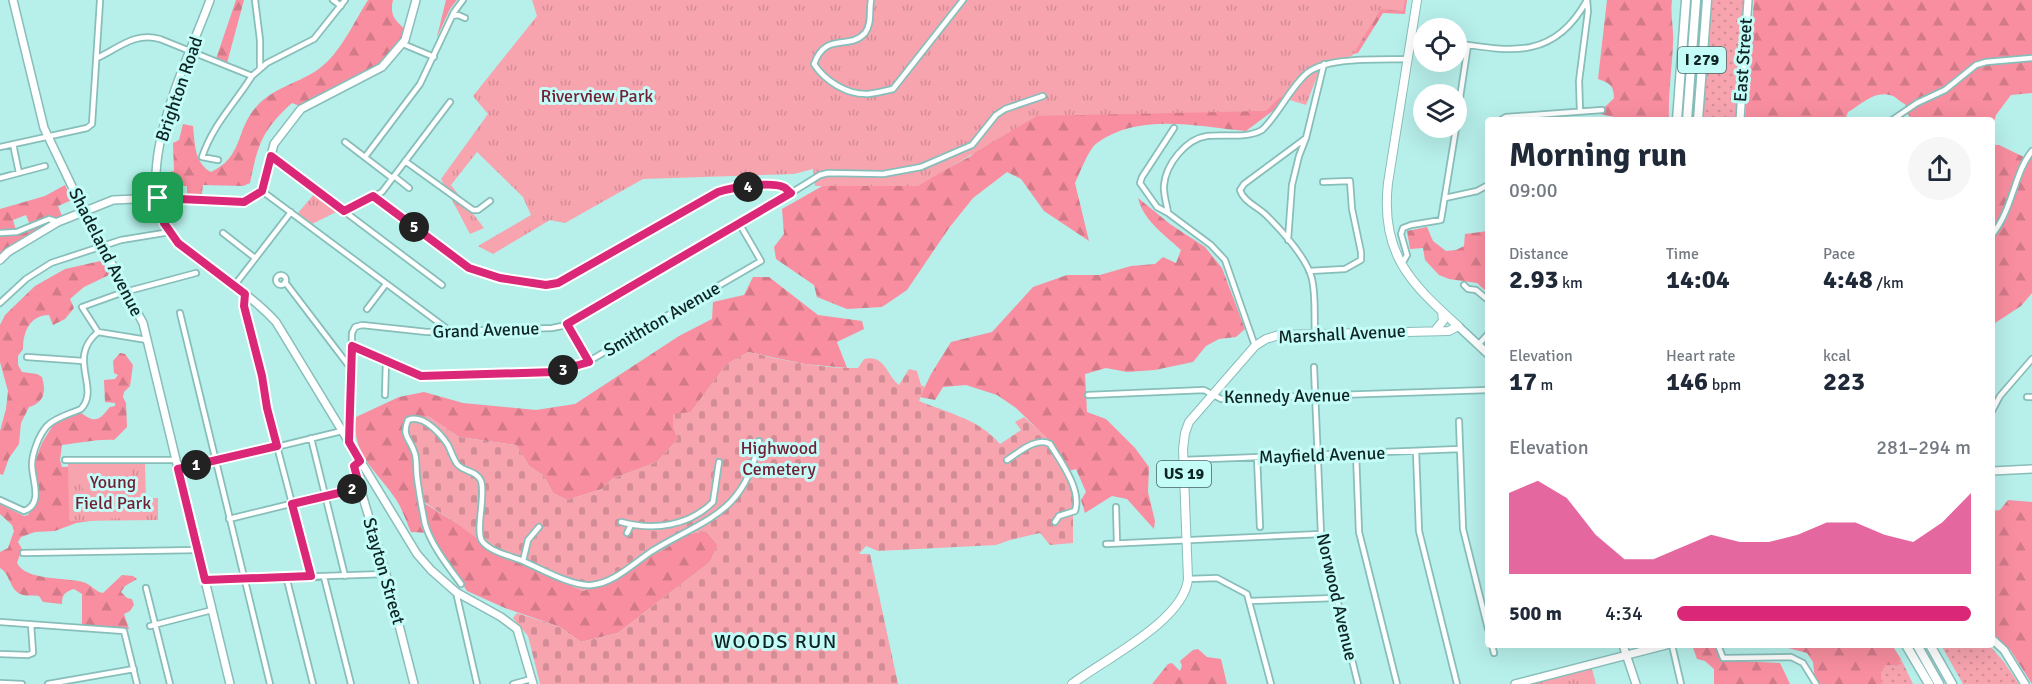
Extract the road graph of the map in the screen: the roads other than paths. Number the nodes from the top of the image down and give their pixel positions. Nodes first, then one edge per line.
1 (13, 0) edge
2 (210, 0) edge
3 (255, 0) edge
4 (333, 0) edge
5 (345, 0) edge
6 (416, 0) edge
7 (463, 0) edge
8 (872, 0) edge
9 (963, 0) edge
10 (1417, 0) edge
11 (1587, 0) edge
12 (1686, 0) edge
13 (1696, 0) edge
14 (1707, 0) edge
15 (1748, 0) edge
16 (100, 1) edge
17 (341, 6) junction
18 (452, 16) junction
19 (465, 18) dead end
20 (1411, 36) joint
21 (403, 44) junction
22 (1468, 45) joint
23 (191, 51) junction
24 (434, 57) junction
25 (97, 58) junction
26 (2032, 58) edge
27 (1408, 59) junction
28 (1324, 64) junction
29 (260, 68) junction
30 (252, 76) junction
31 (1462, 84) edge
32 (1042, 96) dead end
33 (450, 102) dead end
34 (1602, 110) dead end
35 (1580, 111) junction
36 (1506, 117) edge
37 (1677, 117) edge
38 (1687, 117) edge
39 (1698, 117) edge
40 (1740, 117) edge
41 (1896, 117) edge
42 (1174, 128) dead end
43 (47, 137) junction
44 (1306, 138) junction
45 (1454, 138) edge
46 (345, 142) dead end
47 (13, 144) junction
48 (0, 147) edge
49 (2032, 151) edge
50 (271, 156) junction
51 (365, 157) junction
52 (218, 160) dead end
53 (405, 161) junction
54 (45, 166) dead end
55 (19, 173) junction
56 (393, 177) junction
57 (0, 178) edge
58 (1323, 182) dead end
59 (1485, 187) edge
60 (409, 188) dead end
61 (262, 191) junction
62 (791, 193) junction
63 (373, 196) junction
64 (158, 198) junction
65 (1445, 198) junction
66 (490, 201) dead end
67 (344, 211) junction
68 (291, 212) junction
69 (1168, 213) junction
70 (58, 222) junction
71 (739, 223) junction
72 (1995, 230) edge
73 (170, 232) junction
74 (223, 232) dead end
75 (0, 233) edge
76 (1288, 240) junction
77 (255, 258) junction
78 (0, 260) edge
79 (1402, 264) junction
80 (1309, 271) junction
81 (196, 273) dead end
82 (285, 282) dead end
83 (386, 284) junction
84 (442, 285) dead end
85 (1464, 285) dead end
86 (234, 286) junction
87 (245, 294) junction
88 (1485, 298) edge
89 (0, 303) edge
90 (367, 309) dead end
91 (1442, 312) junction
92 (180, 313) dead end
93 (567, 324) junction
94 (1458, 327) junction
95 (1437, 328) junction
96 (1419, 331) junction
97 (450, 332) junction
98 (98, 333) junction
99 (1315, 334) junction
100 (1485, 337) edge
101 (147, 340) junction
102 (1478, 345) junction
103 (352, 346) junction
104 (1255, 346) junction
105 (1485, 351) edge
106 (27, 357) dead end
107 (2032, 359) edge
108 (386, 361) junction
109 (83, 362) junction
110 (589, 362) junction
111 (1314, 367) dead end
112 (351, 370) junction
113 (1485, 390) edge
114 (1088, 394) dead end
115 (385, 395) dead end
116 (1212, 395) junction
117 (1315, 396) junction
118 (2000, 396) junction
119 (1995, 400) edge
120 (1995, 405) edge
121 (1459, 421) dead end
122 (342, 431) junction
123 (311, 438) junction
124 (759, 441) dead end
125 (349, 442) junction
126 (277, 446) junction
127 (1460, 449) junction
128 (1416, 451) junction
129 (1356, 453) junction
130 (1316, 455) junction
131 (1257, 457) junction
132 (65, 460) dead end
133 (176, 460) junction
134 (1007, 460) dead end
135 (1183, 460) junction
136 (360, 461) junction
137 (215, 462) junction
138 (720, 462) dead end
139 (178, 469) junction
140 (2032, 469) edge
141 (1995, 471) edge
142 (360, 488) junction
143 (325, 496) junction
144 (0, 500) edge
145 (292, 504) junction
146 (1116, 507) dead end
147 (229, 519) junction
148 (621, 522) dead end
149 (1055, 522) dead end
150 (631, 525) junction
151 (538, 527) dead end
152 (1260, 527) dead end
153 (627, 533) dead end
154 (1321, 534) junction
155 (1187, 540) junction
156 (1117, 543) junction
157 (1106, 544) dead end
158 (198, 550) junction
159 (23, 553) dead end
160 (523, 561) junction
161 (386, 574) junction
162 (286, 576) junction
163 (311, 576) junction
164 (324, 576) junction
165 (345, 576) junction
166 (244, 578) junction
167 (1188, 579) junction
168 (205, 580) junction
169 (461, 585) dead end
170 (146, 588) dead end
171 (456, 592) junction
172 (1336, 598) junction
173 (1250, 601) junction
174 (212, 610) junction
175 (1485, 610) edge
176 (0, 622) edge
177 (31, 624) junction
178 (152, 625) junction
179 (1995, 642) edge
180 (1493, 648) edge
181 (1624, 648) edge
182 (1665, 648) edge
183 (1670, 648) edge
184 (1719, 648) edge
185 (1908, 648) edge
186 (1919, 648) edge
187 (1932, 648) edge
188 (1494, 653) dead end
189 (0, 654) edge
190 (1627, 655) junction
191 (134, 669) junction
192 (532, 682) edge
193 (0, 683) edge
194 (22, 684) edge
195 (48, 684) edge
196 (137, 684) edge
197 (170, 684) edge
198 (230, 684) edge
199 (270, 684) edge
200 (313, 684) edge
201 (351, 684) edge
202 (414, 684) edge
203 (477, 684) edge
204 (513, 684) edge
205 (1072, 684) edge
206 (1271, 684) edge
207 (1358, 684) edge
208 (1397, 684) edge
209 (1457, 684) edge
210 (1515, 684) edge
211 (1636, 684) edge
212 (1681, 684) edge
213 (1816, 684) edge
214 (1929, 684) edge
215 (1939, 684) edge
216 (1952, 684) edge
217 (2025, 684) edge

1 - 43 street, Shadeland Avenue
2 - 23 street, Brighton Road
3 - 29 street
4 - 17 street
5 - 17 street
6 - 21 street
7 - 18 street
8 - 9 street
10 - 20 main road
11 - 22 street
11 - 35 street
12 - 37 highway, I 279
13 - 38 highway
14 - 39 highway, I 279
15 - 40 street, East Street
16 - 25 street
17 - 29 street
18 - 19 street
18 - 24 street
20 - 27 main road
21 - 24 street
21 - 50 street
22 - 31 street
23 - 25 street
23 - 30 street
23 - 64 street, Brighton Road
24 - 51 street
25 - 43 street
26 - 41 street
27 - 28 street
27 - 79 main road
28 - 44 street
28 - 69 street
29 - 30 street
30 - 52 street
32 - 62 street, Grand Avenue
33 - 53 street
34 - 35 street
35 - 36 street
42 - 69 street
43 - 47 street
43 - 101 street, Shadeland Avenue, bridge
44 - 76 street
44 - 76 street
45 - 65 street
46 - 51 street
47 - 48 street
47 - 55 street
49 - 72 street
50 - 61 street
50 - 67 street
51 - 56 street
53 - 56 street
53 - 66 street
54 - 55 street
55 - 57 street
56 - 60 street
56 - 63 street
58 - 80 street
59 - 65 street
61 - 64 street
61 - 68 street
62 - 63 street
62 - 71 street, Grand Avenue
63 - 67 street
64 - 70 street
64 - 73 street, Brighton Road
65 - 79 street
67 - 84 street
68 - 77 street
68 - 83 street
69 - 104 street
70 - 75 street
70 - 78 street
71 - 93 street, Grand Avenue
71 - 110 street, Smithton Avenue
73 - 86 street, Brighton Road
73 - 89 street
74 - 77 street
76 - 80 street
77 - 86 street
79 - 91 main road
80 - 99 street
81 - 98 street
82 - 112 street
83 - 90 street
83 - 97 street
85 - 88 street
86 - 87 street, Brighton Road
87 - 122 street, Brighton Road
87 - 126 street
91 - 94 main road
91 - 95 main road
92 - 137 street
93 - 97 street, Grand Avenue
93 - 110 street
94 - 95 main road, Marshall Avenue / US 19
94 - 96 main road, Marshall Avenue / US 19
94 - 102 street
95 - 96 main road, Marshall Avenue / US 19
96 - 99 main road, Marshall Avenue / US 19
97 - 103 street, Grand Avenue
98 - 101 street
98 - 109 street
99 - 104 main road, Marshall Avenue / US 19
100 - 102 street
101 - 133 street, Shadeland Avenue
102 - 105 street
103 - 108 street, Smithton Avenue
103 - 112 street
104 - 116 main road, Marshall Avenue / US 19
106 - 109 street
107 - 118 street
108 - 110 street, Smithton Avenue
108 - 115 street
109 - 144 street
111 - 117 street, Norwood Avenue
112 - 125 street
113 - 117 street, Kennedy Avenue
114 - 116 street, Kennedy Avenue
116 - 117 street, Kennedy Avenue
116 - 135 main road, Marshall Avenue / US 19
117 - 130 street, Norwood Avenue
118 - 119 street
118 - 120 street
121 - 127 street
122 - 123 street
122 - 125 street, Brighton Road
123 - 126 street
123 - 143 street
124 - 160 street
125 - 136 street, Brighton Road
126 - 137 street
126 - 145 street
127 - 128 street, Mayfield Avenue
127 - 175 street
128 - 129 street, Mayfield Avenue
128 - 209 street
129 - 130 street, Mayfield Avenue
129 - 208 street
130 - 131 street, Mayfield Avenue
130 - 154 street, Norwood Avenue
131 - 135 street, Mayfield Avenue
131 - 152 street
132 - 133 street
133 - 139 street, Shadeland Avenue
134 - 149 street
135 - 155 main road, Marshall Avenue / US 19
136 - 142 street, Stayton Street
136 - 171 street, Brighton Road
137 - 139 street
137 - 147 street
138 - 150 street
139 - 158 street, Shadeland Avenue
140 - 141 street
142 - 143 street
142 - 161 street, Stayton Street
143 - 145 street
143 - 165 street
145 - 147 street
145 - 163 street
146 - 156 street
147 - 166 street
148 - 150 street
150 - 153 street
151 - 160 street
154 - 155 street
154 - 172 street, Norwood Avenue
155 - 156 street
155 - 167 main road, Marshall Avenue / US 19
156 - 157 street
158 - 159 street
158 - 168 street, Shadeland Avenue
160 - 169 street
161 - 165 street
161 - 202 street, Stayton Street
162 - 163 street
162 - 166 street
162 - 200 street
163 - 164 street
164 - 165 street
164 - 201 street
166 - 168 street
166 - 199 street
167 - 173 street
167 - 205 main road, Marshall Avenue / US 19
168 - 174 street, Shadeland Avenue
170 - 178 street
171 - 192 street, Brighton Road
171 - 203 street
172 - 173 street
172 - 207 street, Norwood Avenue
173 - 206 street
174 - 178 street
174 - 198 street, Shadeland Avenue
176 - 177 street
177 - 189 street
177 - 191 street
178 - 197 street
179 - 217 street
180 - 188 street
181 - 190 street
182 - 190 street
183 - 212 street
184 - 213 street
185 - 214 highway
186 - 215 highway
187 - 216 highway
190 - 210 street
190 - 211 street
191 - 195 street
191 - 196 street
192 - 204 street
193 - 194 street

